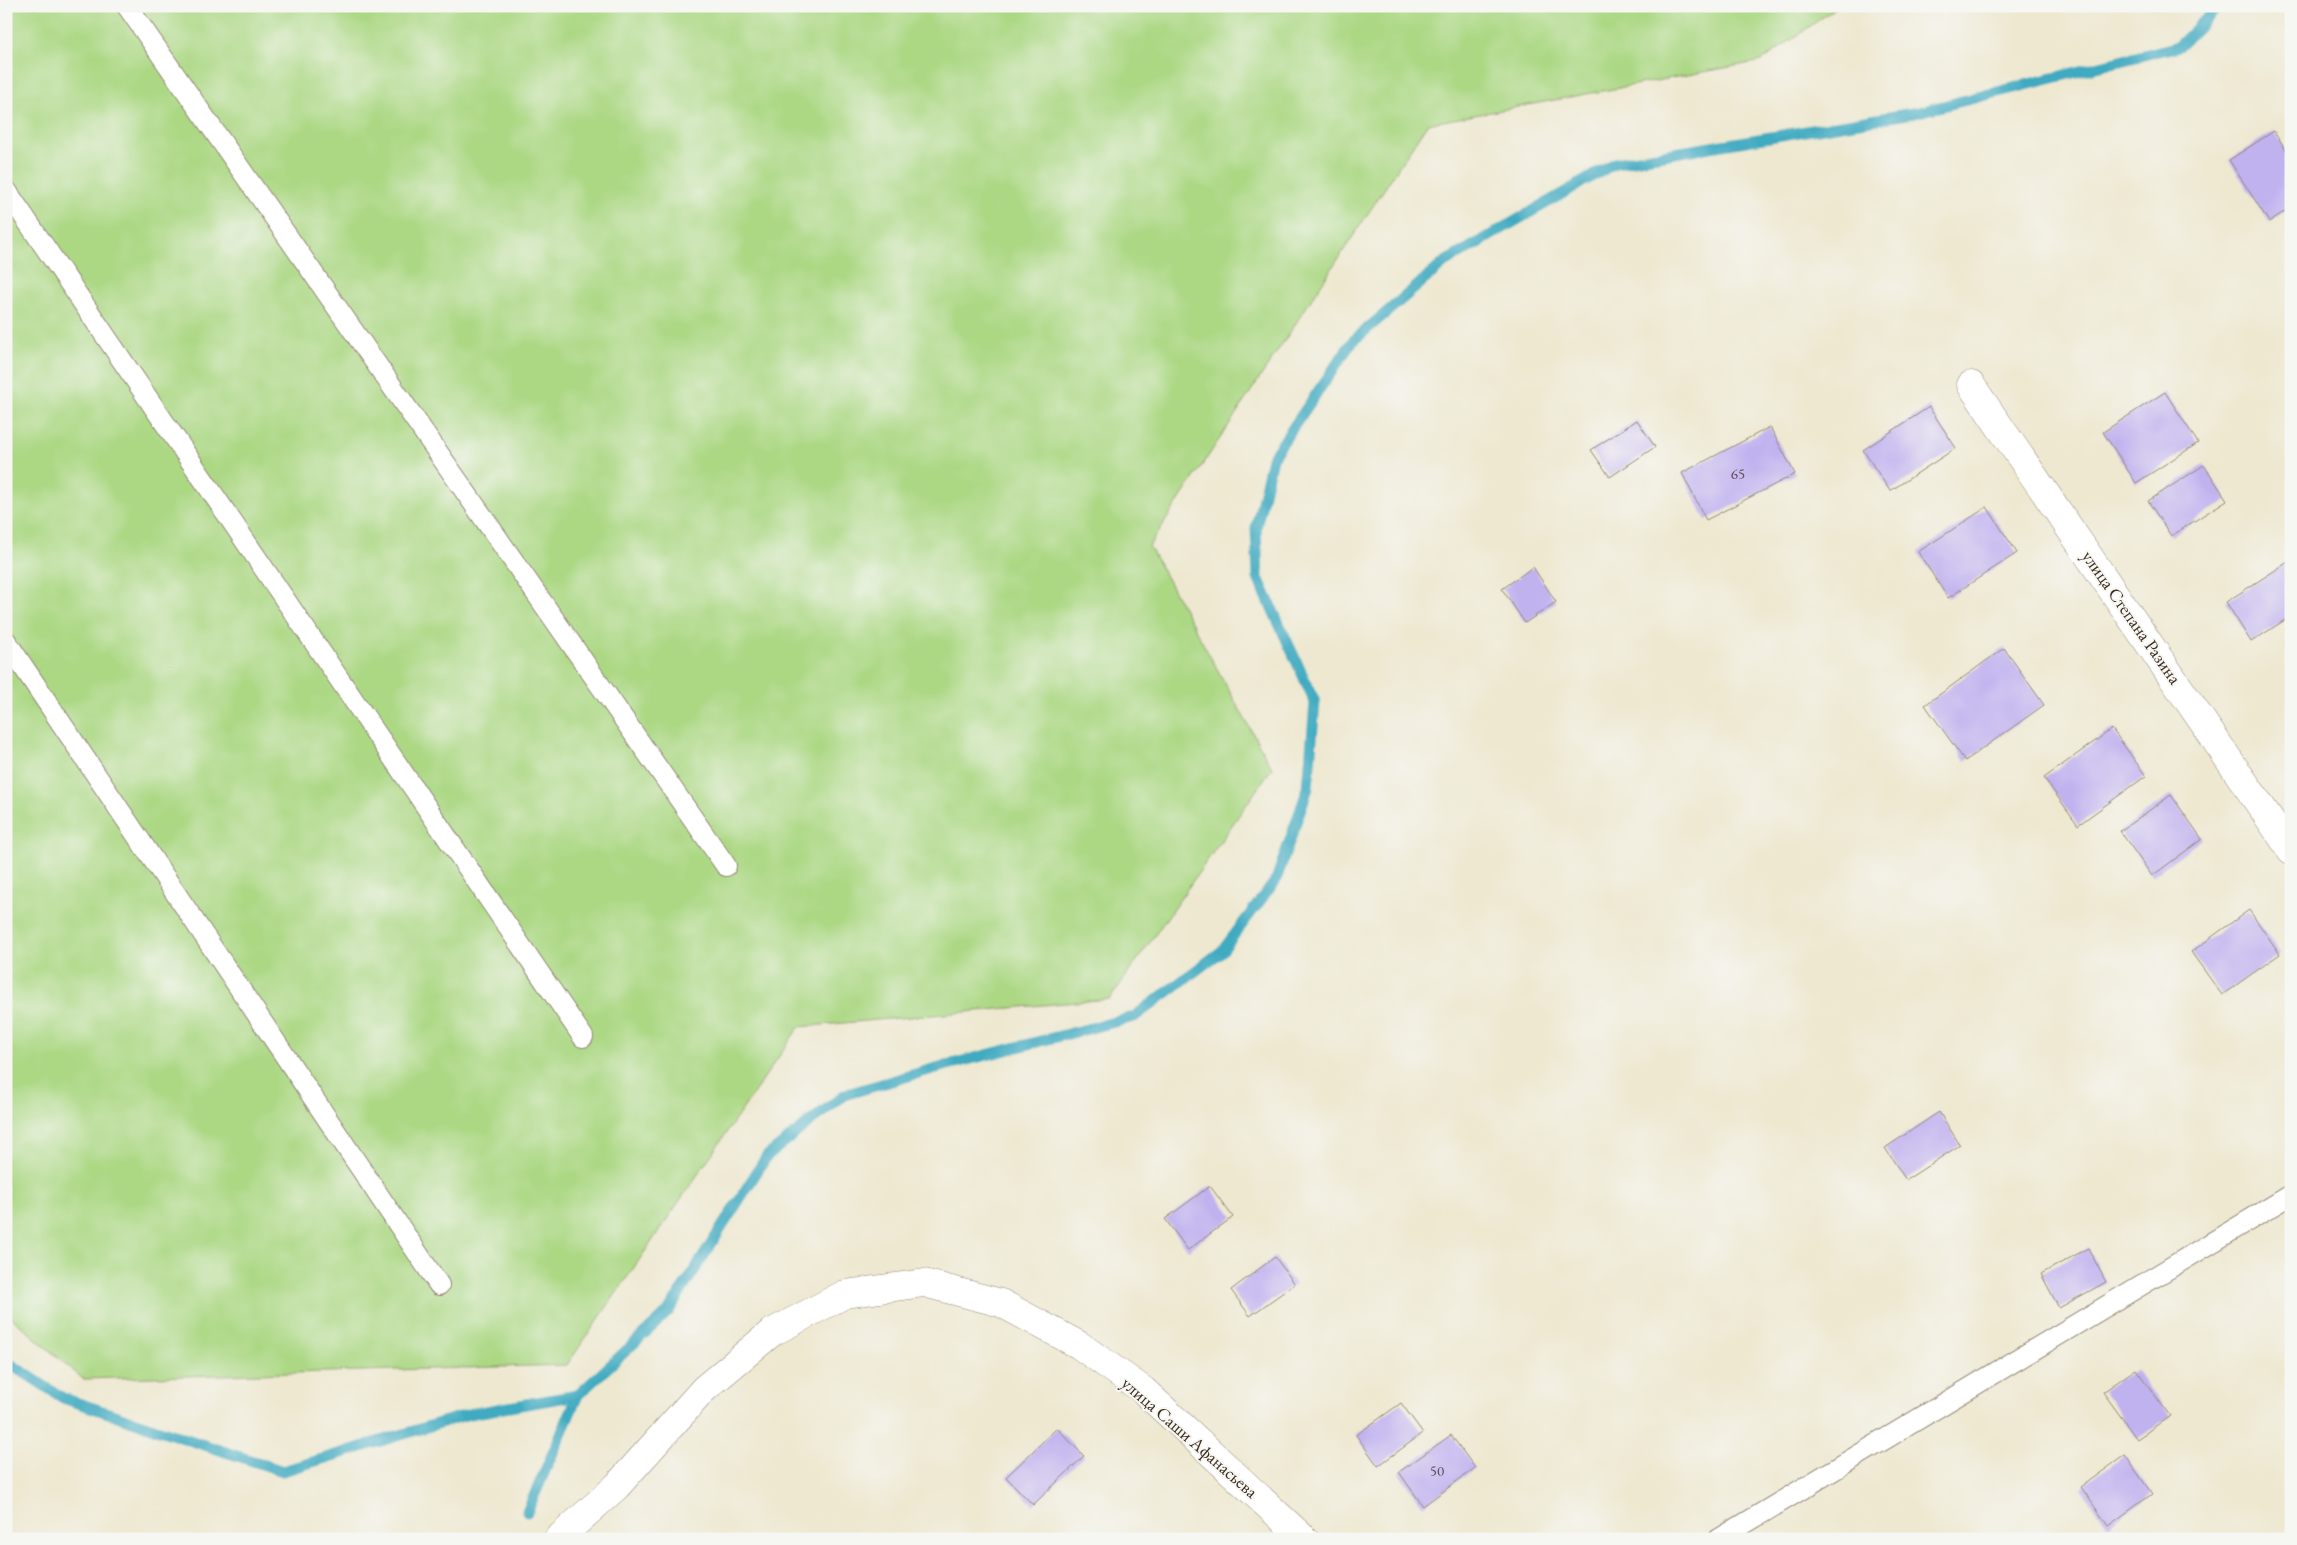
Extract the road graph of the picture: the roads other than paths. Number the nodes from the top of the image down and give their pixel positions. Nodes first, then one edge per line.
1 (126, 6) edge
2 (6, 190) edge
3 (1971, 385) dead end
4 (6, 641) edge
5 (2287, 836) edge
6 (726, 866) dead end
7 (583, 1037) dead end
8 (2291, 1195) edge
9 (439, 1285) dead end
10 (558, 1539) edge
11 (1304, 1539) edge
12 (1719, 1539) edge

1 - 6 lane
2 - 7 lane
3 - 5 street, улица Степана Разина
4 - 9 lane
8 - 12 lane
10 - 11 street, улица Саши Афанасьева

